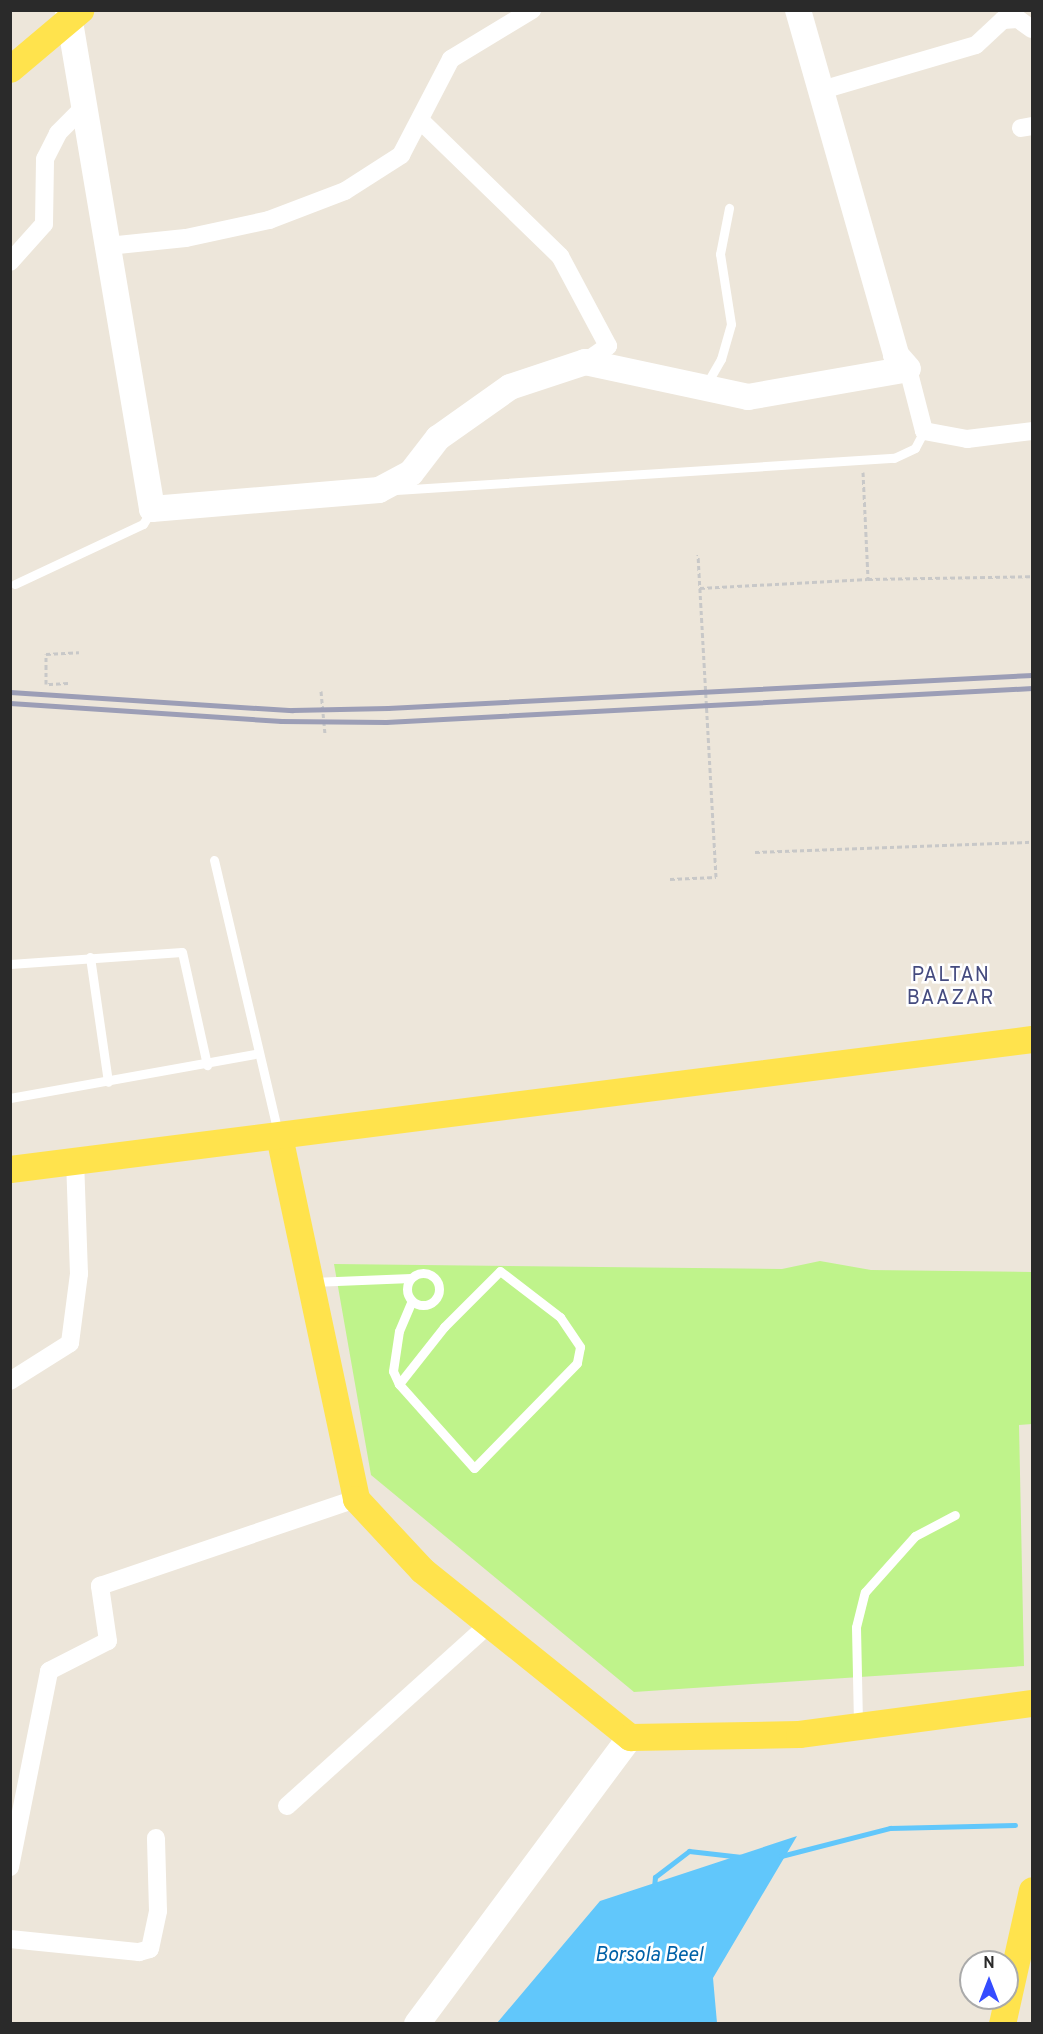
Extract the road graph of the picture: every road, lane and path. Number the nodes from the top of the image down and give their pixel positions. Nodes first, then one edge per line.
1 (532, 10) edge
2 (798, 10) edge
3 (814, 10) edge
4 (72, 13) edge
5 (1023, 19) edge
6 (10, 69) edge
7 (829, 88) junction
8 (85, 106) junction
9 (421, 121) junction
10 (729, 208) dead end
11 (108, 246) junction
12 (10, 262) edge
13 (585, 362) junction
14 (908, 369) junction
15 (704, 387) junction
16 (924, 431) junction
17 (1032, 431) edge
18 (862, 461) junction
19 (379, 490) junction
20 (152, 508) junction
21 (698, 555) dead end
22 (1032, 576) edge
23 (868, 579) junction
24 (15, 584) dead end
25 (700, 588) junction
26 (80, 652) dead end
27 (68, 683) dead end
28 (321, 691) dead end
29 (325, 734) dead end
30 (1032, 842) edge
31 (755, 852) dead end
32 (214, 860) dead end
33 (670, 879) dead end
34 (90, 957) junction
35 (10, 964) edge
36 (1032, 1039) edge
37 (255, 1054) junction
38 (207, 1065) junction
39 (108, 1082) junction
40 (10, 1098) edge
41 (279, 1136) junction
42 (75, 1161) junction
43 (10, 1169) edge
44 (411, 1278) junction
45 (307, 1282) junction
46 (412, 1301) junction
47 (10, 1382) edge
48 (399, 1384) junction
49 (356, 1499) junction
50 (954, 1515) dead end
51 (487, 1626) junction
52 (1032, 1703) edge
53 (858, 1727) junction
54 (630, 1737) junction
55 (287, 1806) dead end
56 (156, 1838) dead end
57 (10, 1867) edge
58 (1032, 1890) edge
59 (10, 1939) edge
60 (417, 2024) edge
61 (1002, 2024) edge

1 - 9 street
2 - 7 street
3 - 7 street
4 - 6 main road
4 - 8 street
5 - 7 street
7 - 14 street
8 - 11 street
8 - 12 street
9 - 11 street
9 - 13 street
10 - 15 lane
11 - 20 street
13 - 15 street
13 - 19 street
14 - 15 street
14 - 16 street
16 - 17 street
16 - 18 lane
18 - 19 lane
18 - 23 path
19 - 20 street
20 - 24 lane
21 - 25 path
22 - 23 path
23 - 25 path
25 - 33 path
26 - 27 path
28 - 29 path
30 - 31 path
32 - 37 lane
34 - 35 lane
34 - 38 lane
34 - 39 lane
36 - 41 main road
37 - 38 lane
37 - 41 lane
38 - 39 lane
39 - 40 lane
41 - 42 main road
41 - 45 main road
42 - 43 main road
42 - 47 street
44 - 45 lane
44 - 46 lane
44 - 46 lane
45 - 49 main road
46 - 48 lane
48 - 48 lane
49 - 51 main road
49 - 57 street
50 - 53 lane
51 - 54 main road
51 - 55 street
52 - 53 main road
53 - 54 main road
54 - 60 street
56 - 59 street
58 - 61 main road

